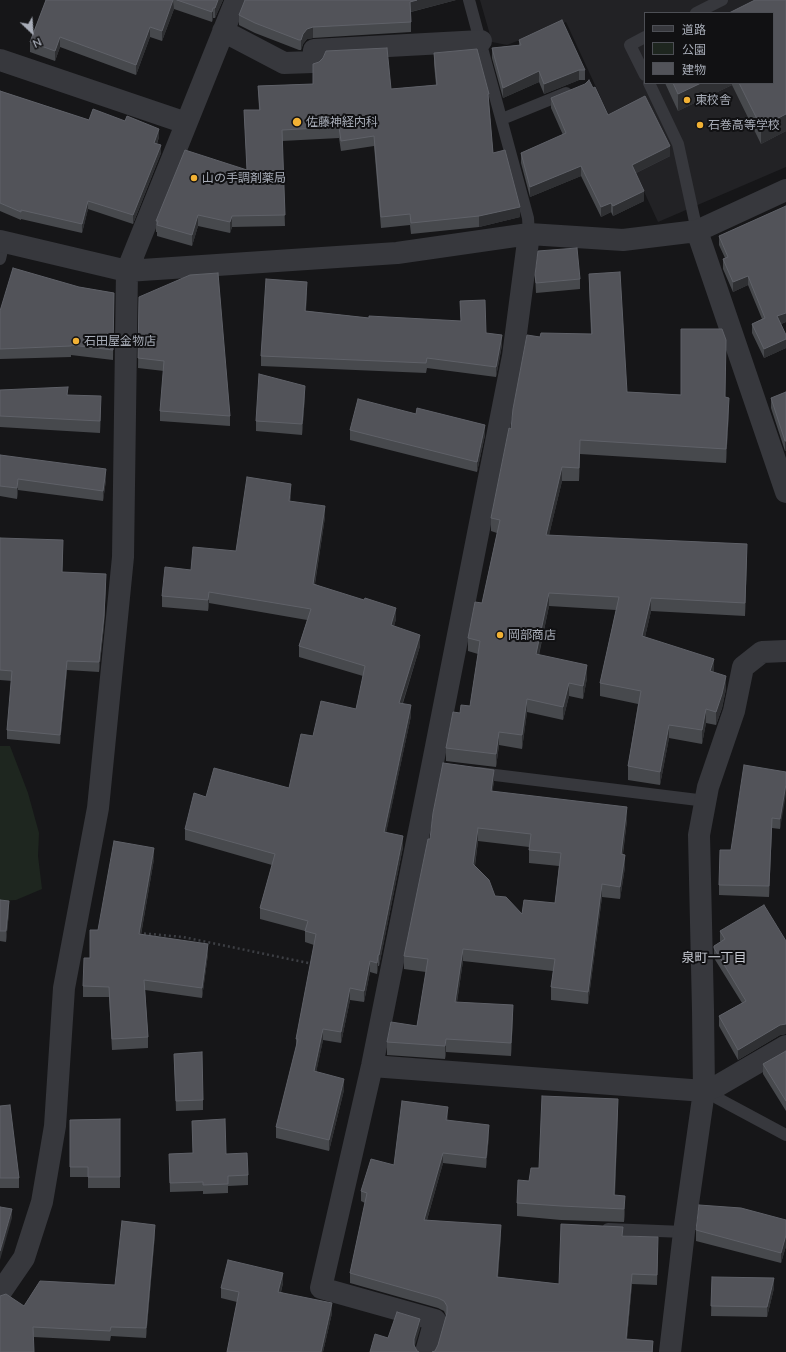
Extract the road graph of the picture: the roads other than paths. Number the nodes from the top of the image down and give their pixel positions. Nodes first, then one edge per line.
1 (236, 0) edge
2 (469, 0) edge
3 (722, 0) edge
4 (698, 12) edge
5 (223, 32) junction
6 (644, 38) edge
7 (481, 41) junction
8 (0, 60) edge
9 (644, 74) edge
10 (649, 84) edge
11 (575, 90) edge
12 (502, 119) junction
13 (186, 123) junction
14 (786, 190) edge
15 (697, 231) junction
16 (529, 234) junction
17 (1, 247) edge
18 (127, 271) junction
19 (786, 492) edge
20 (786, 651) edge
21 (464, 771) edge
22 (706, 801) junction
23 (786, 1046) edge
24 (372, 1066) junction
25 (704, 1091) junction
26 (786, 1135) edge
27 (593, 1228) edge
28 (684, 1232) junction
29 (0, 1293) edge
30 (426, 1352) edge
31 (670, 1352) edge

1 - 5 street
2 - 7 lane
3 - 4 lane
5 - 7 street
5 - 13 street
6 - 9 lane
7 - 12 lane
8 - 13 street
10 - 15 lane
11 - 12 lane
12 - 16 lane
13 - 18 street
14 - 15 street
15 - 16 street
15 - 19 street
16 - 18 street
16 - 24 street
17 - 18 street
18 - 29 street
20 - 22 street
21 - 22 lane
22 - 25 street
23 - 25 street
24 - 25 street
24 - 30 street
25 - 26 lane
25 - 28 street
27 - 28 lane
28 - 31 street

